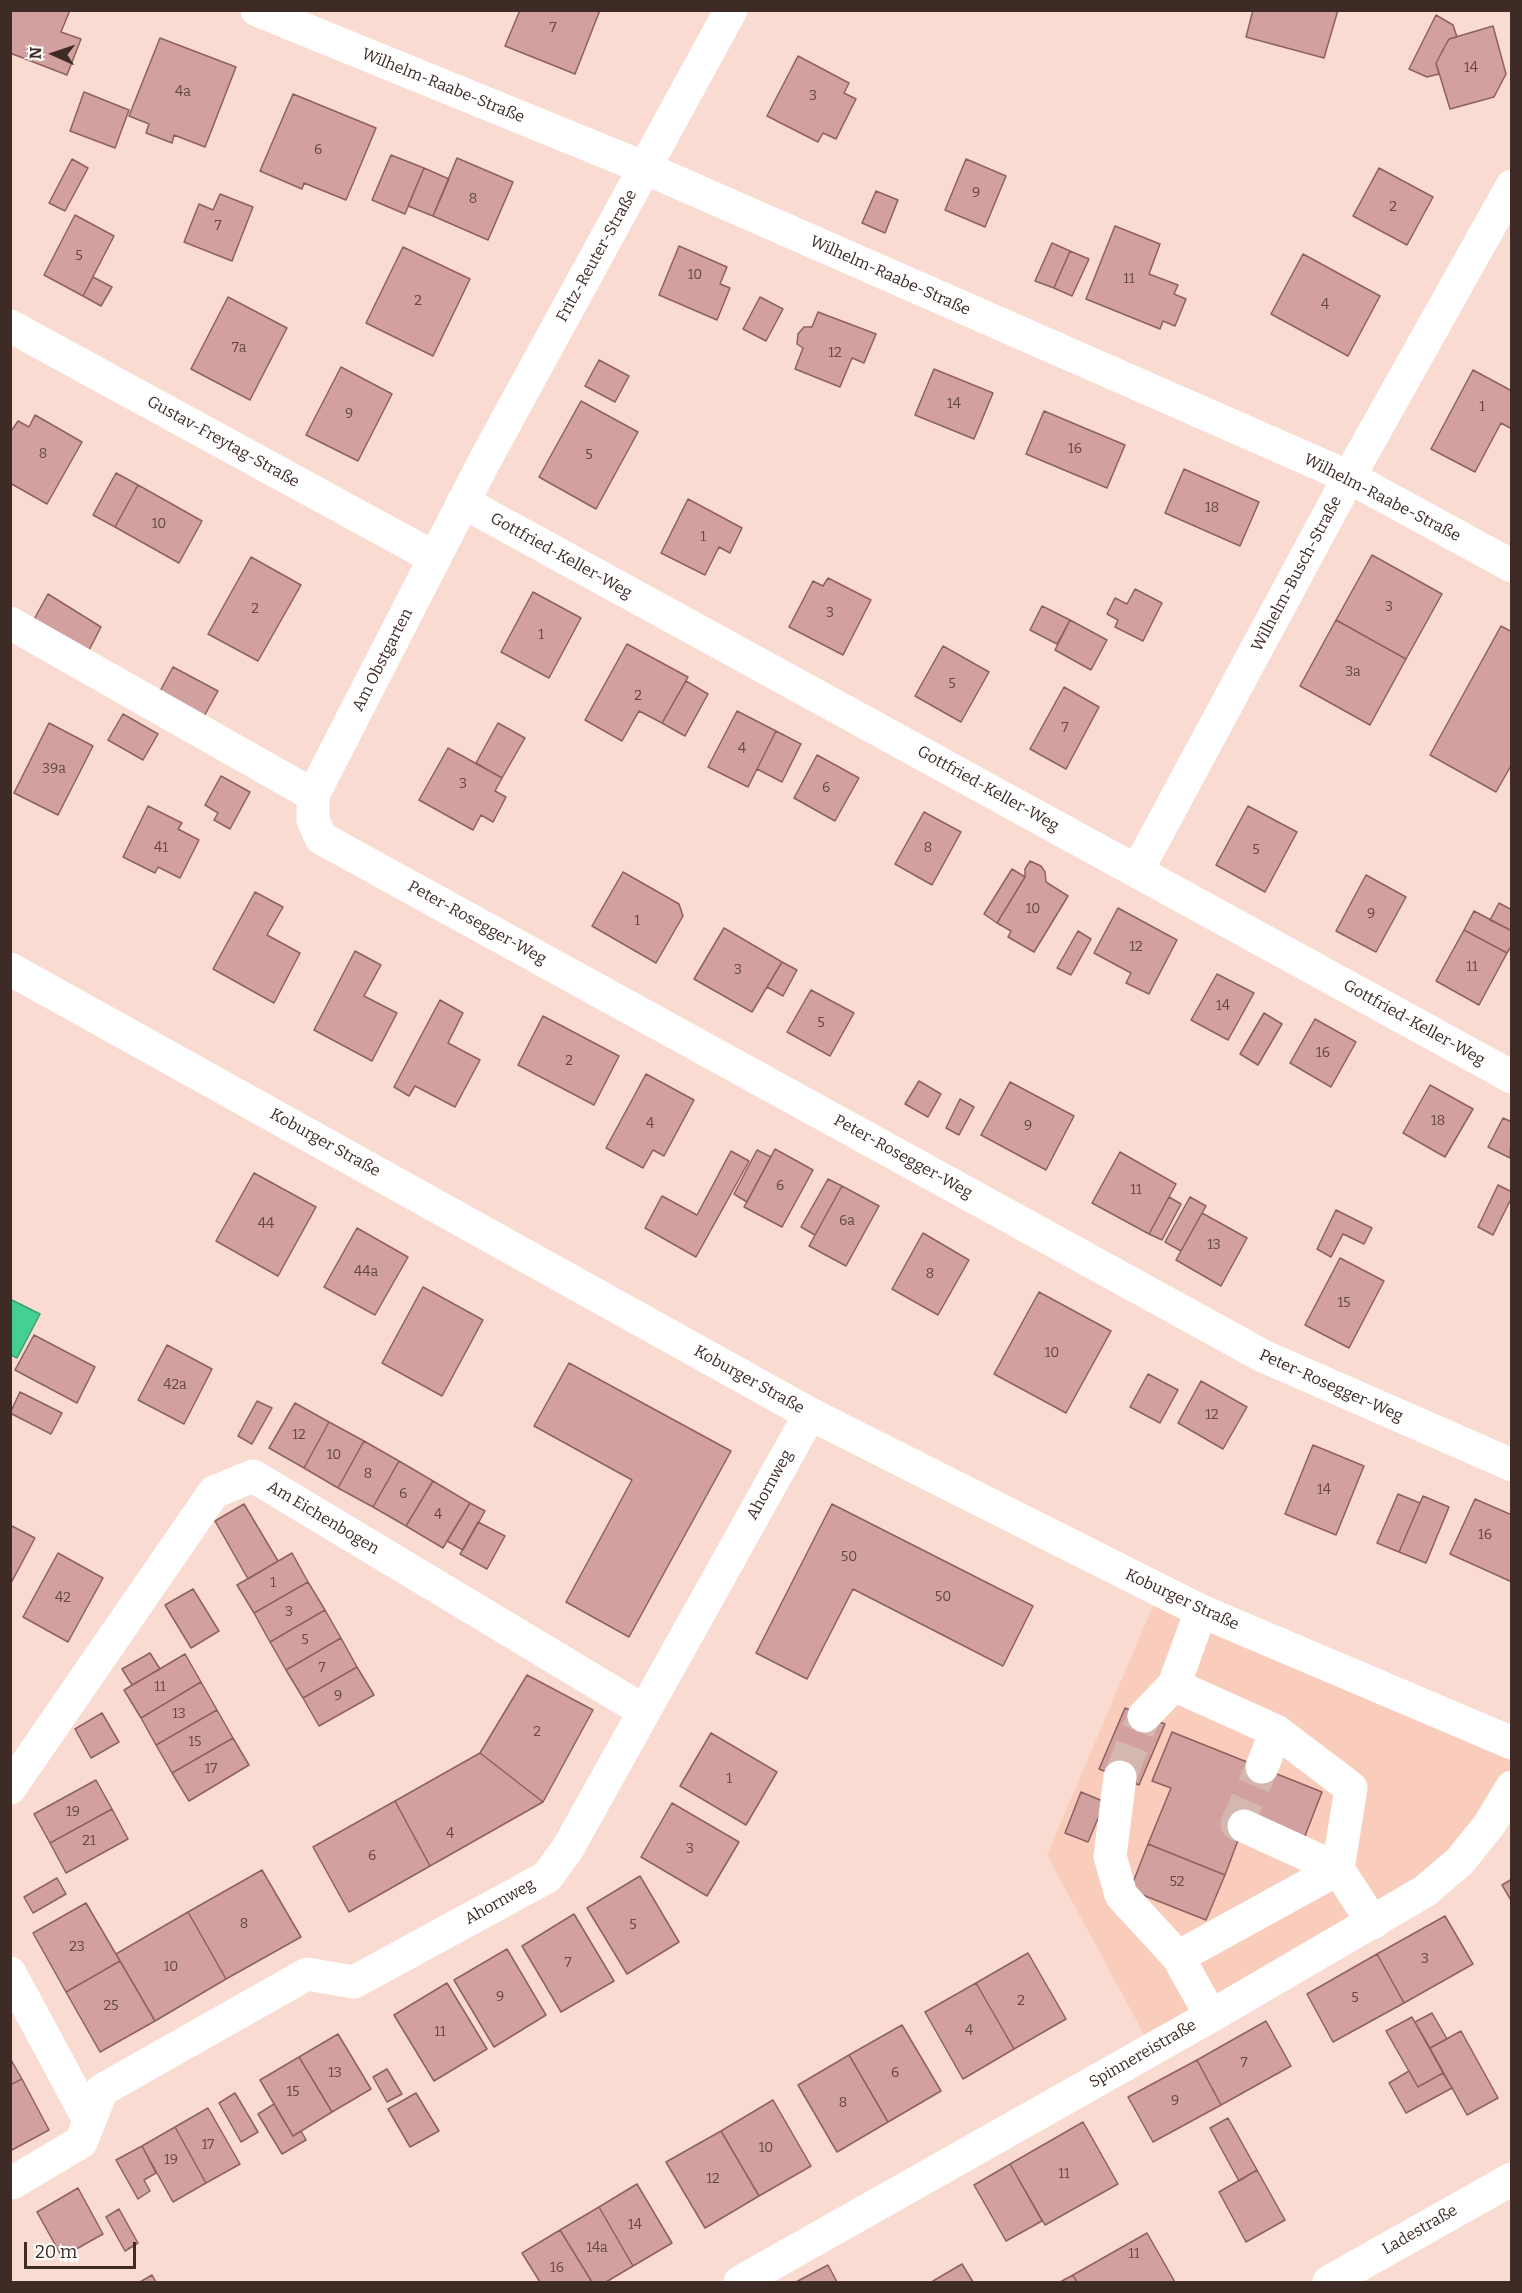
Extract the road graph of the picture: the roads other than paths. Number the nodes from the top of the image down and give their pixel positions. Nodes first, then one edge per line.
1 (257, 10) edge
2 (730, 10) edge
3 (645, 168) junction
4 (1512, 186) edge
5 (10, 326) edge
6 (1349, 477) junction
7 (463, 502) junction
8 (435, 558) junction
9 (1512, 566) edge
10 (10, 623) edge
11 (313, 808) junction
12 (1137, 871) junction
13 (10, 969) edge
14 (1512, 1077) edge
15 (810, 1414) junction
16 (1512, 1466) edge
17 (1201, 1611) junction
18 (1174, 1685) junction
19 (644, 1711) junction
20 (1144, 1716) tunnel mouth
21 (1276, 1731) junction
22 (1512, 1743) edge
23 (1262, 1767) tunnel mouth
24 (1120, 1777) tunnel mouth
25 (1512, 1787) edge
26 (10, 1788) edge
27 (1244, 1826) dead end
28 (1338, 1869) junction
29 (1373, 1923) junction
30 (1178, 1957) junction
31 (10, 1973) edge
32 (1211, 2016) junction
33 (89, 2120) junction
34 (1512, 2179) edge
35 (12, 2183) dead end
36 (740, 2283) edge
37 (1329, 2283) edge

1 - 3 street, Wilhelm-Raabe-Straße
2 - 3 street, Fritz-Reuter-Straße
3 - 6 street, Wilhelm-Raabe-Straße
3 - 7 street, Fritz-Reuter-Straße
4 - 6 street, Wilhelm-Busch-Straße
5 - 8 street, Gustav-Freytag-Straße
6 - 9 street, Wilhelm-Raabe-Straße
6 - 12 street, Wilhelm-Busch-Straße
7 - 8 street, Am Obstgarten
7 - 12 street, Gottfried-Keller-Weg
8 - 11 street, Am Obstgarten
10 - 11 street
11 - 16 street, Peter-Rosegger-Weg
12 - 14 street, Gottfried-Keller-Weg
13 - 15 street, Koburger Straße
15 - 17 street, Koburger Straße
15 - 19 street, Ahornweg
17 - 18 street
17 - 22 street, Koburger Straße
18 - 20 street
18 - 21 street
19 - 26 street, Am Eichenbogen
19 - 33 street, Ahornweg
21 - 23 street
21 - 28 street
24 - 30 street
25 - 29 street, Spinnereistraße
27 - 28 street
28 - 29 street
28 - 30 street
29 - 32 street, Spinnereistraße
30 - 32 street
31 - 33 street
32 - 36 street, Spinnereistraße
33 - 35 street, Ahornweg
34 - 37 street, Ladestraße

